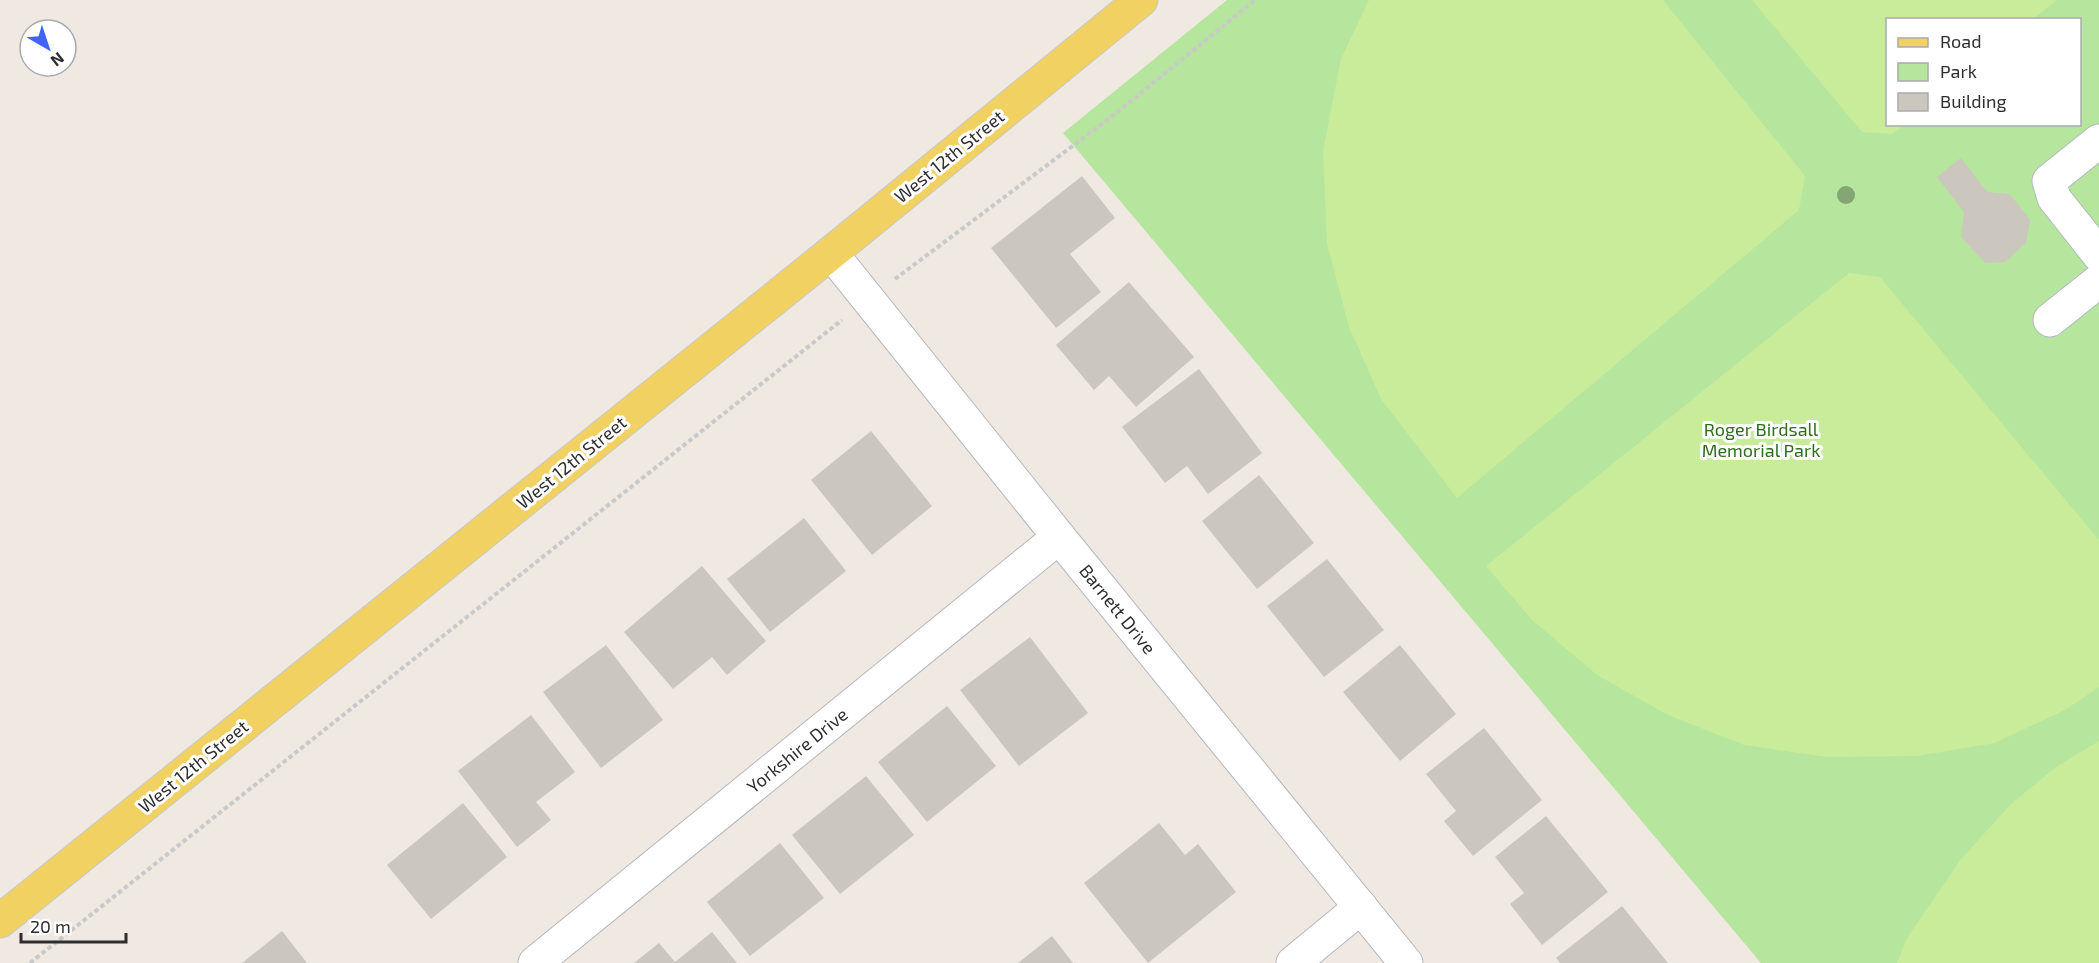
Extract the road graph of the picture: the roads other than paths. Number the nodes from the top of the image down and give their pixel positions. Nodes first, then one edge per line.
1 (1141, 0) edge
2 (2099, 141) edge
3 (831, 253) junction
4 (2099, 255) edge
5 (2099, 281) edge
6 (2050, 320) dead end
7 (1059, 537) junction
8 (1361, 907) junction
9 (0, 921) edge
10 (535, 963) edge
11 (1293, 963) edge
12 (1406, 963) edge

1 - 3 main road, West 12th Street
2 - 4 street
3 - 7 street, Barnett Drive
3 - 9 main road, West 12th Street
5 - 6 street
7 - 8 street, Barnett Drive
7 - 10 street, Yorkshire Drive
8 - 11 street
8 - 12 street, Barnett Drive

